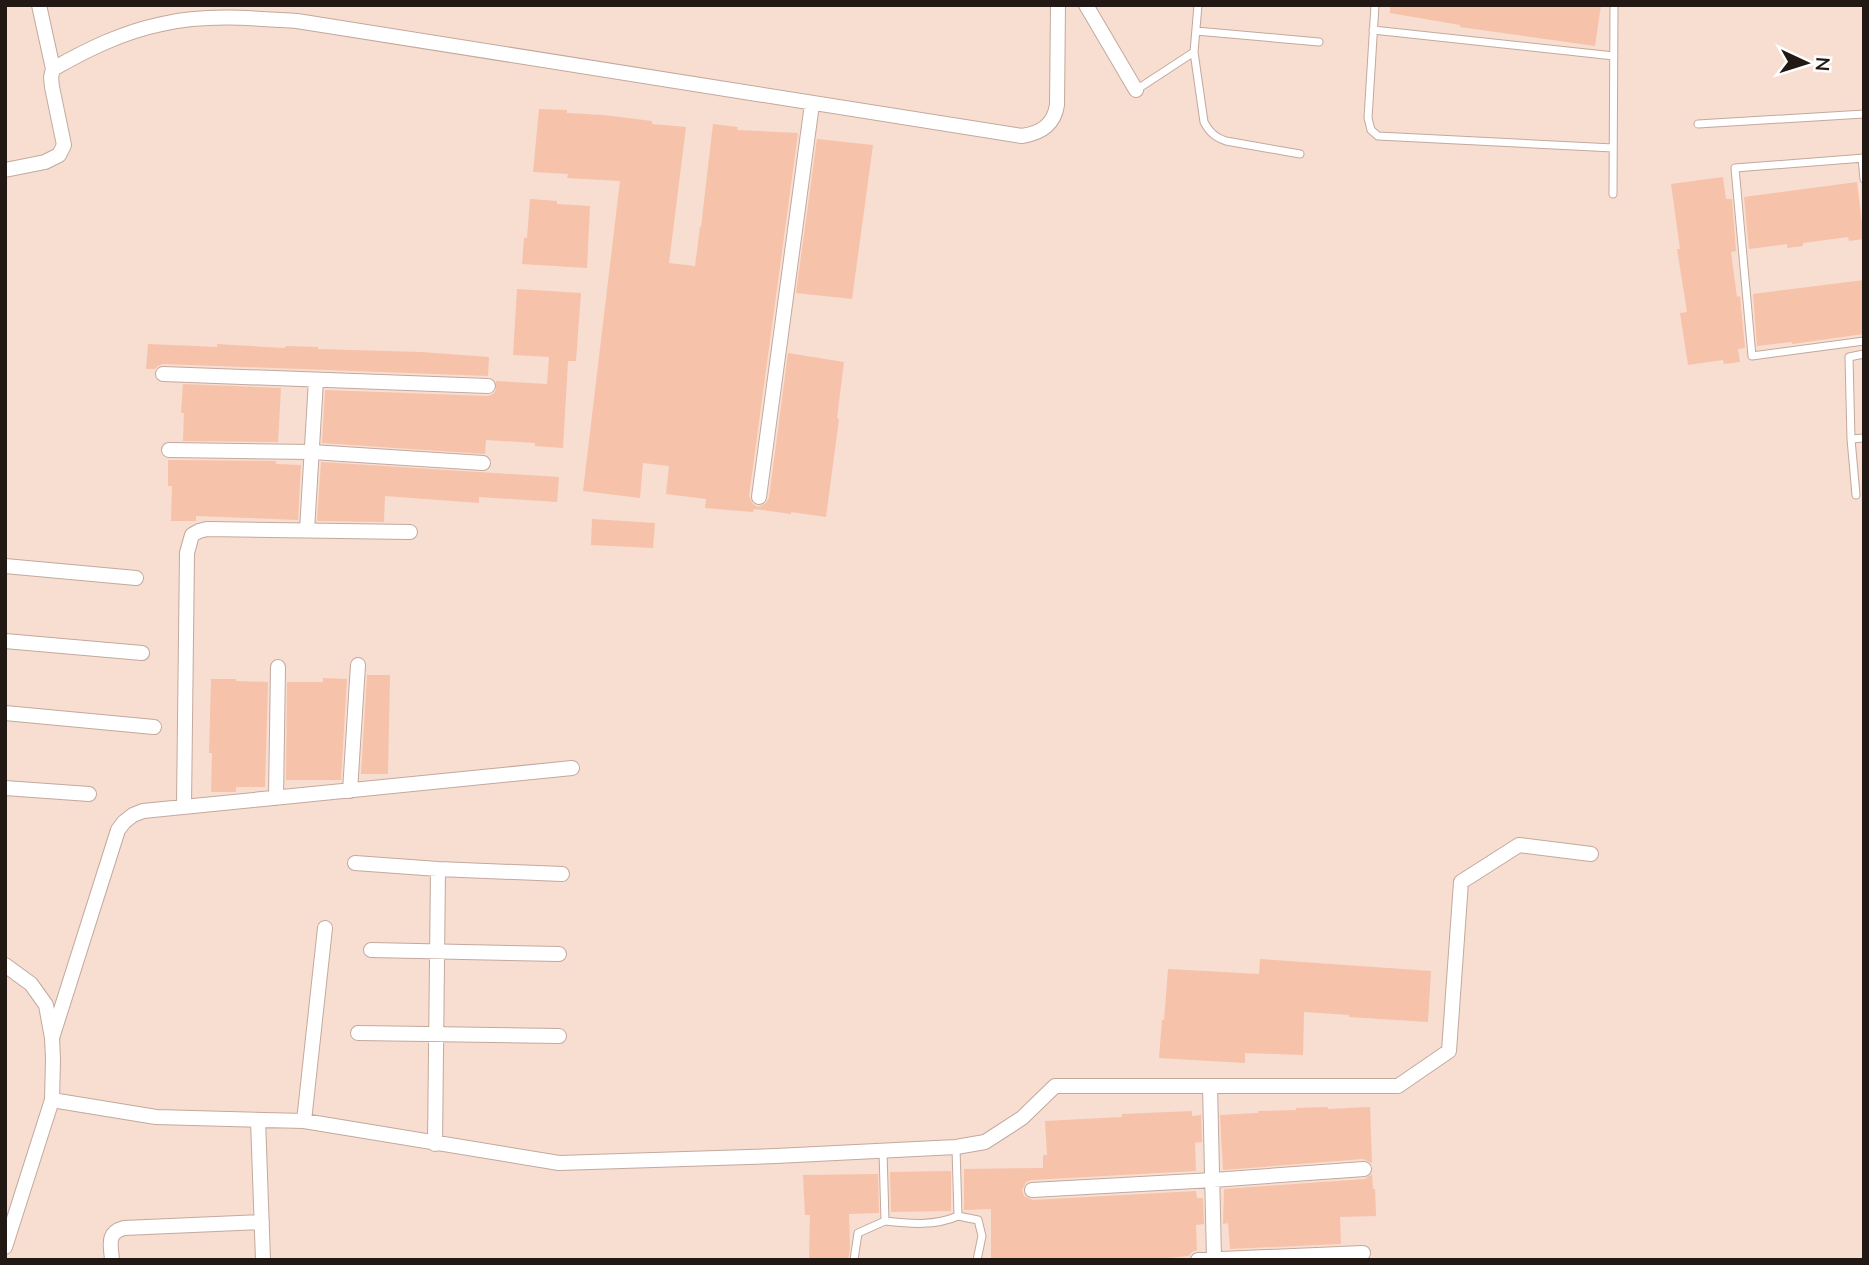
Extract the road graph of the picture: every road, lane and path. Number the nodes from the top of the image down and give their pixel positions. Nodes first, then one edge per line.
1 (38, 5) edge
2 (1058, 5) edge
3 (1086, 5) edge
4 (1198, 5) edge
5 (1375, 5) edge
6 (1614, 5) edge
7 (1373, 30) junction
8 (1196, 31) junction
9 (1319, 42) dead end
10 (1195, 52) junction
11 (1614, 56) junction
12 (53, 69) junction
13 (1136, 90) joint
14 (813, 104) junction
15 (1864, 114) edge
16 (1698, 124) dead end
17 (1613, 148) junction
18 (1300, 154) dead end
19 (1863, 158) edge
20 (5, 170) edge
21 (1864, 179) edge
22 (1613, 194) dead end
23 (1864, 341) edge
24 (1864, 354) edge
25 (163, 374) dead end
26 (316, 380) junction
27 (488, 386) dead end
28 (1864, 438) edge
29 (1851, 439) junction
30 (169, 450) dead end
31 (312, 452) junction
32 (483, 463) dead end
33 (1856, 495) dead end
34 (760, 497) dead end
35 (307, 530) junction
36 (410, 532) dead end
37 (5, 566) edge
38 (136, 578) dead end
39 (5, 641) edge
40 (142, 653) dead end
41 (358, 665) dead end
42 (278, 667) dead end
43 (5, 713) edge
44 (154, 727) dead end
45 (572, 768) dead end
46 (5, 788) edge
47 (350, 791) junction
48 (89, 794) dead end
49 (276, 799) junction
50 (184, 806) junction
51 (1591, 854) dead end
52 (355, 863) dead end
53 (438, 869) junction
54 (562, 874) dead end
55 (325, 928) dead end
56 (371, 950) dead end
57 (437, 951) junction
58 (559, 954) dead end
59 (5, 965) edge
60 (358, 1033) dead end
61 (436, 1034) junction
62 (559, 1036) dead end
63 (52, 1038) junction
64 (1210, 1086) junction
65 (52, 1100) junction
66 (258, 1120) junction
67 (304, 1121) junction
68 (435, 1144) junction
69 (956, 1147) junction
70 (883, 1151) junction
71 (1364, 1169) dead end
72 (1213, 1180) junction
73 (1032, 1190) dead end
74 (958, 1216) junction
75 (885, 1221) junction
76 (262, 1222) junction
77 (5, 1247) edge
78 (1363, 1253) dead end
79 (1214, 1258) junction
80 (112, 1260) edge
81 (263, 1260) edge
82 (854, 1260) edge
83 (977, 1260) edge
84 (1198, 1260) edge

1 - 12 street
2 - 14 street
3 - 13 street
4 - 8 lane
5 - 7 lane
6 - 11 lane
7 - 11 lane
7 - 17 lane
8 - 9 lane
8 - 10 lane
10 - 13 lane
10 - 18 lane
11 - 17 lane
12 - 14 street
12 - 20 street
14 - 34 street
15 - 16 lane
17 - 22 lane
19 - 21 lane
19 - 23 lane
24 - 29 lane
25 - 26 street
26 - 27 street
26 - 31 street
28 - 29 lane
29 - 33 lane
30 - 31 street
31 - 32 street
31 - 35 street
35 - 36 street
35 - 50 street
37 - 38 street
39 - 40 street
41 - 47 street
42 - 49 street
43 - 44 street
45 - 47 street
46 - 48 street
47 - 49 street
49 - 50 street
50 - 63 street
51 - 64 street
52 - 53 street
53 - 54 street
53 - 57 street
55 - 67 street
56 - 57 street
57 - 58 street
57 - 61 street
59 - 63 street
60 - 61 street
61 - 62 street
61 - 68 street
63 - 65 street
64 - 69 street
64 - 72 street
65 - 66 street
65 - 77 street
66 - 67 street
66 - 76 street
67 - 68 street
68 - 70 street
69 - 70 street
69 - 74 lane
70 - 75 lane
71 - 72 street
72 - 73 street
72 - 79 street
74 - 75 lane
74 - 83 lane
75 - 82 lane
76 - 80 street
76 - 81 street
78 - 79 street
79 - 84 street

